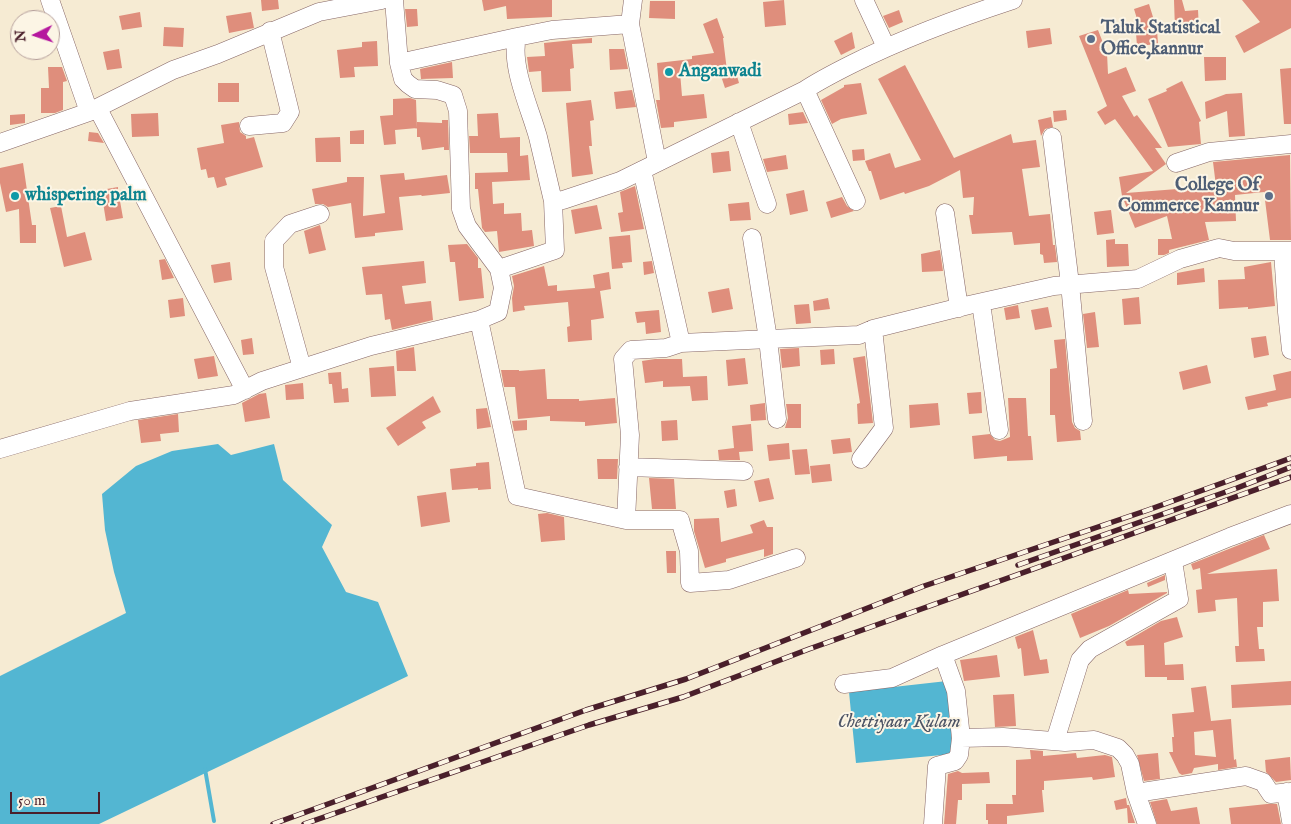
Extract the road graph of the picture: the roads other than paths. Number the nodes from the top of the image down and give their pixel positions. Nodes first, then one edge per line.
1 (50, 0) edge
2 (382, 0) edge
3 (394, 0) edge
4 (632, 0) edge
5 (864, 0) edge
6 (1014, 0) edge
7 (630, 24) junction
8 (270, 32) junction
9 (517, 37) junction
10 (886, 46) junction
11 (399, 63) junction
12 (805, 90) junction
13 (94, 110) junction
14 (739, 122) junction
15 (249, 126) dead end
16 (1052, 137) dead end
17 (0, 142) edge
18 (1291, 144) edge
19 (1176, 163) dead end
20 (650, 166) junction
21 (553, 201) junction
22 (856, 201) dead end
23 (767, 204) dead end
24 (945, 213) dead end
25 (320, 214) dead end
26 (752, 238) dead end
27 (1287, 251) edge
28 (499, 269) junction
29 (1070, 284) junction
30 (981, 303) junction
31 (959, 308) junction
32 (479, 320) junction
33 (873, 330) junction
34 (768, 339) junction
35 (681, 343) junction
36 (1291, 350) edge
37 (302, 368) junction
38 (245, 390) junction
39 (777, 418) dead end
40 (1084, 420) dead end
41 (999, 430) dead end
42 (0, 450) edge
43 (861, 459) dead end
44 (628, 466) junction
45 (744, 471) dead end
46 (1291, 514) edge
47 (626, 520) junction
48 (796, 558) dead end
49 (1173, 560) junction
50 (944, 655) junction
51 (844, 684) dead end
52 (961, 738) junction
53 (1055, 742) junction
54 (1288, 792) edge
55 (1136, 793) junction
56 (1291, 821) edge
57 (933, 824) edge
58 (1147, 824) edge

1 - 13 street
2 - 8 street
3 - 11 street
4 - 7 street
5 - 10 street
6 - 10 street
7 - 9 street
7 - 20 street
8 - 13 street
8 - 15 street
9 - 11 street
9 - 21 street
10 - 12 street
11 - 28 street
12 - 14 street
12 - 22 street
13 - 17 street
13 - 38 street
14 - 20 street
14 - 23 street
16 - 29 street
18 - 19 street
20 - 21 street
20 - 35 street
21 - 28 street
24 - 31 street
25 - 37 street
26 - 34 street
27 - 29 street
27 - 36 street
28 - 32 street
29 - 30 street
29 - 40 street
30 - 31 street
30 - 41 street
31 - 33 street
32 - 37 street
32 - 47 street
33 - 34 street
33 - 43 street
34 - 35 street
34 - 39 street
35 - 44 street
37 - 38 street
38 - 42 street
44 - 45 street
44 - 47 street
46 - 49 street
47 - 48 street
49 - 50 street
49 - 53 street
50 - 51 street
50 - 52 street
52 - 53 street
52 - 57 street
53 - 55 street
54 - 55 street
54 - 56 street
55 - 58 street

